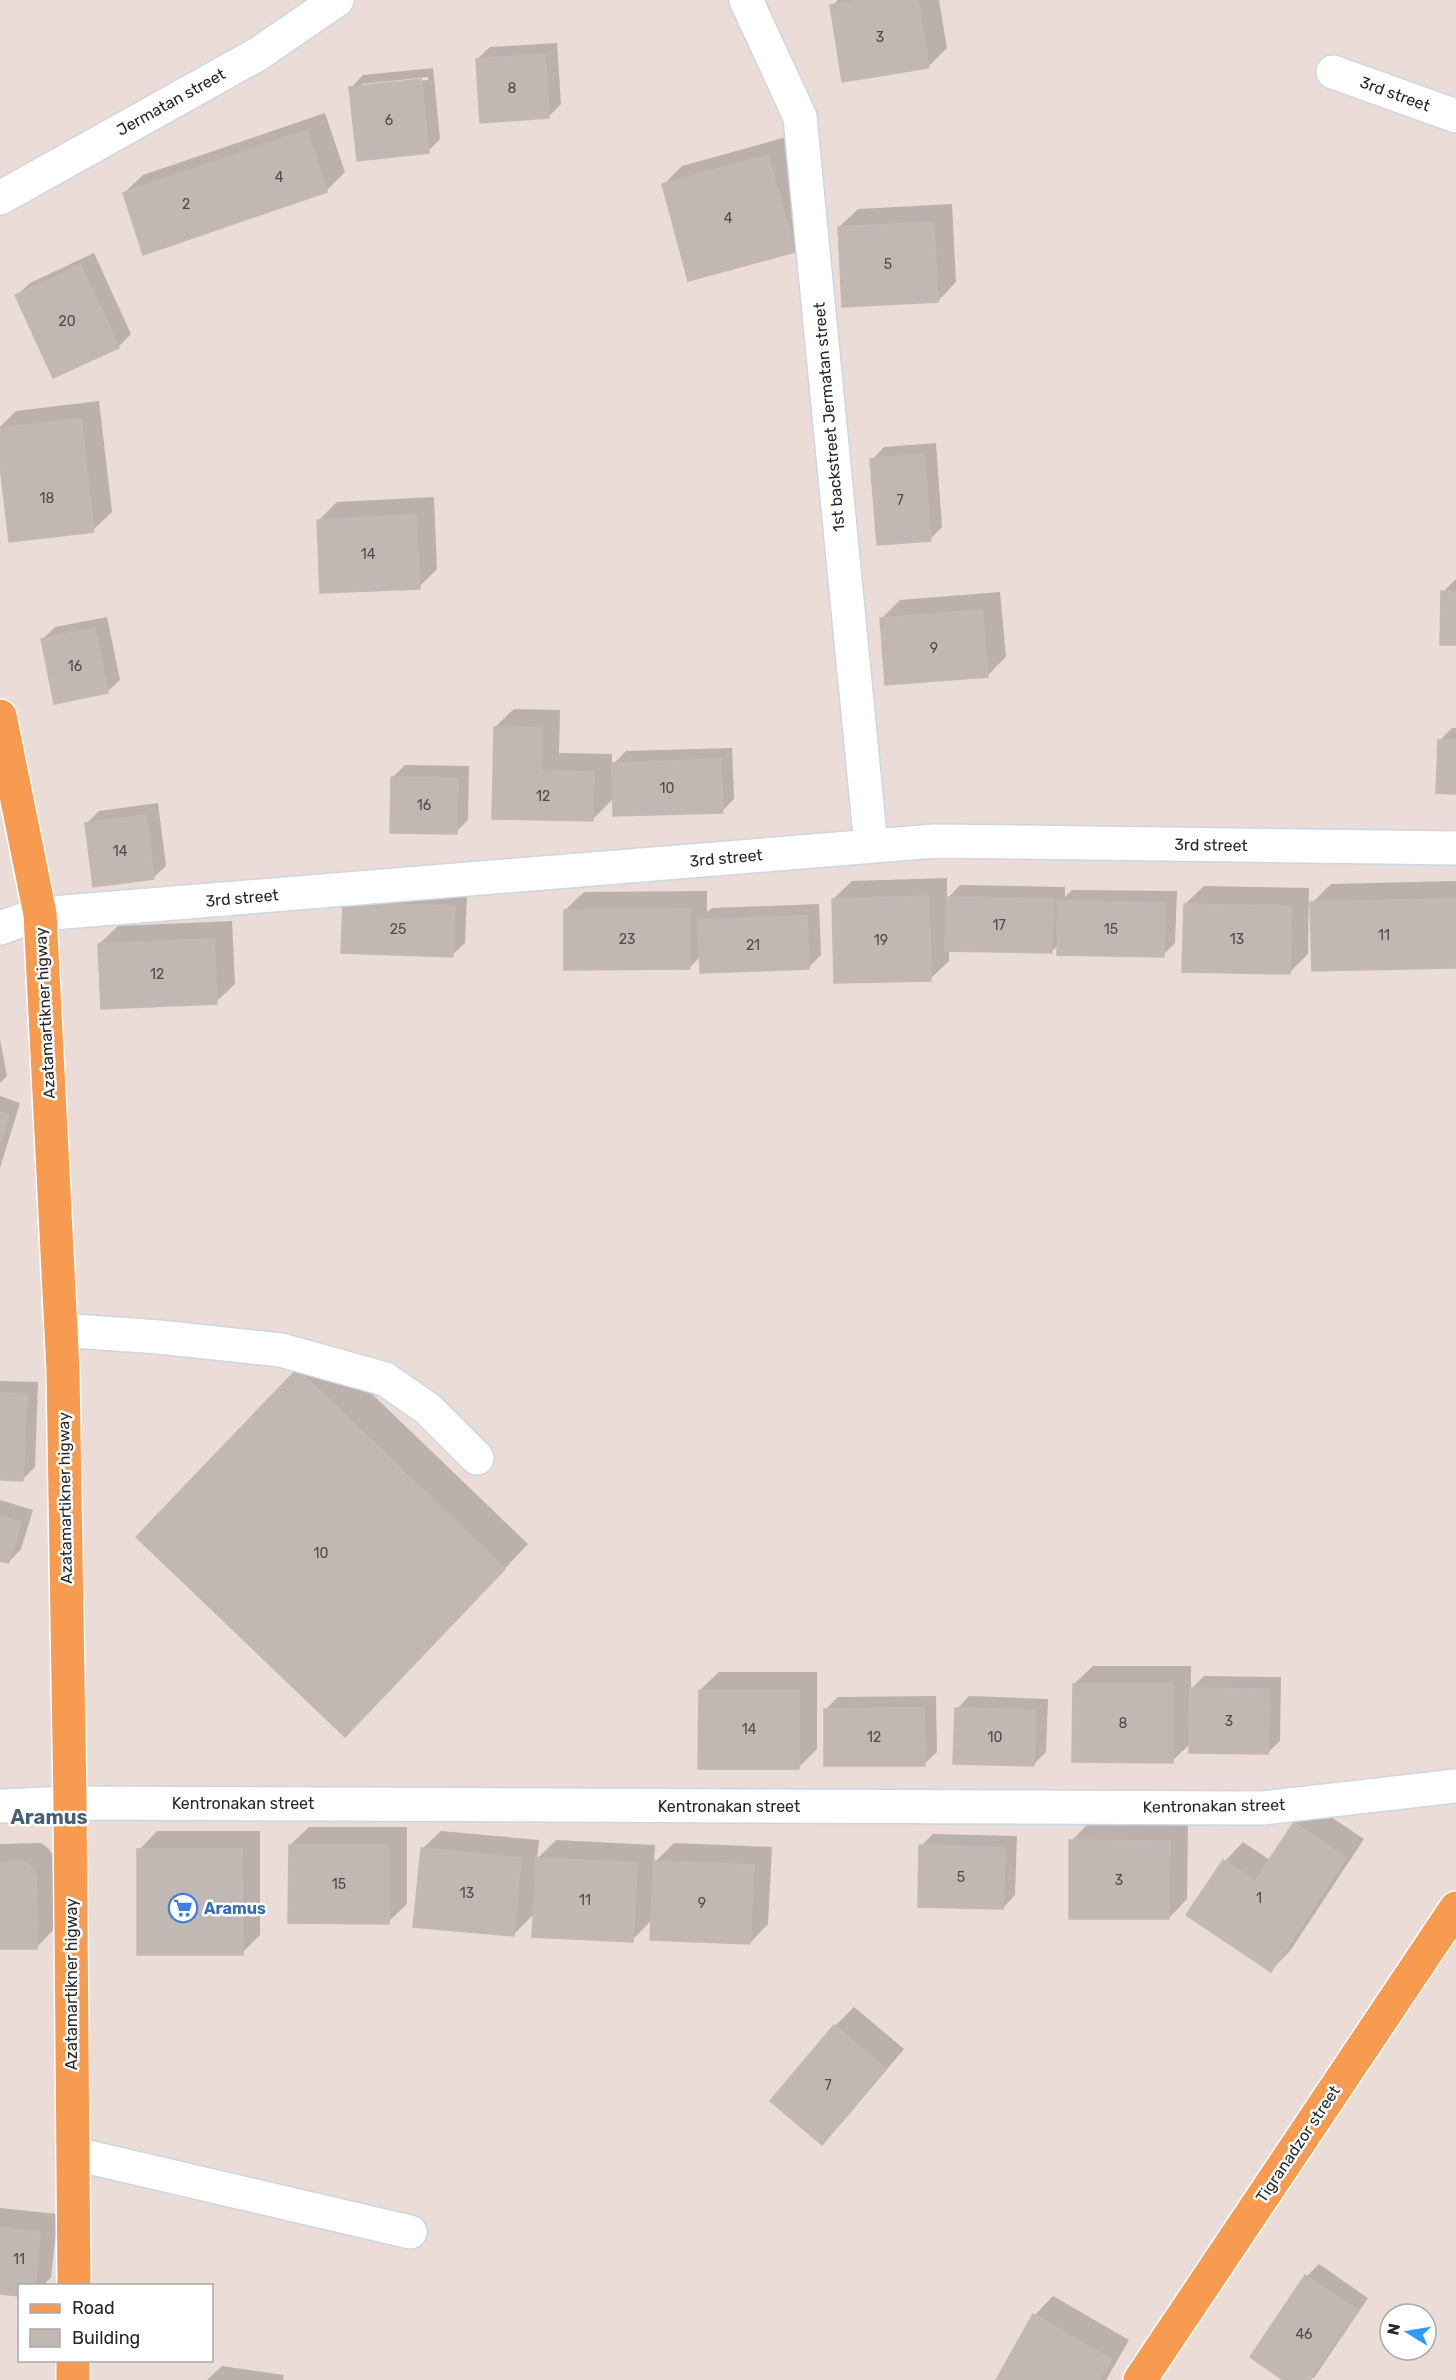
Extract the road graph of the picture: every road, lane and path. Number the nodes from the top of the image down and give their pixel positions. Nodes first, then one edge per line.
1 (337, 0) edge
2 (746, 0) edge
3 (1333, 72) dead end
4 (1456, 116) edge
5 (0, 198) edge
6 (0, 716) edge
7 (870, 846) junction
8 (1456, 848) edge
9 (40, 914) junction
10 (0, 928) edge
11 (60, 1330) junction
12 (477, 1458) dead end
13 (1456, 1786) edge
14 (70, 1803) junction
15 (0, 1806) edge
16 (1456, 1908) edge
17 (71, 2153) junction
18 (410, 2232) dead end
19 (74, 2284) edge
20 (73, 2362) edge
21 (73, 2380) edge
22 (1140, 2380) edge

1 - 5 street, Jermatan street
2 - 7 street, 1st backstreet Jermatan street
3 - 4 street, 3rd street
6 - 9 main road, Azatamartikner higway
7 - 8 street, 3rd street
7 - 9 street, 3rd street
9 - 10 street, 3rd street
9 - 11 main road, Azatamartikner higway
11 - 12 street
11 - 14 main road, Azatamartikner higway
13 - 14 street, Kentronakan street
14 - 15 street, Kentronakan street
14 - 17 main road, Azatamartikner higway
16 - 22 main road, Tigranadzor street
17 - 18 street
17 - 19 main road, Azatamartikner higway
20 - 21 main road

